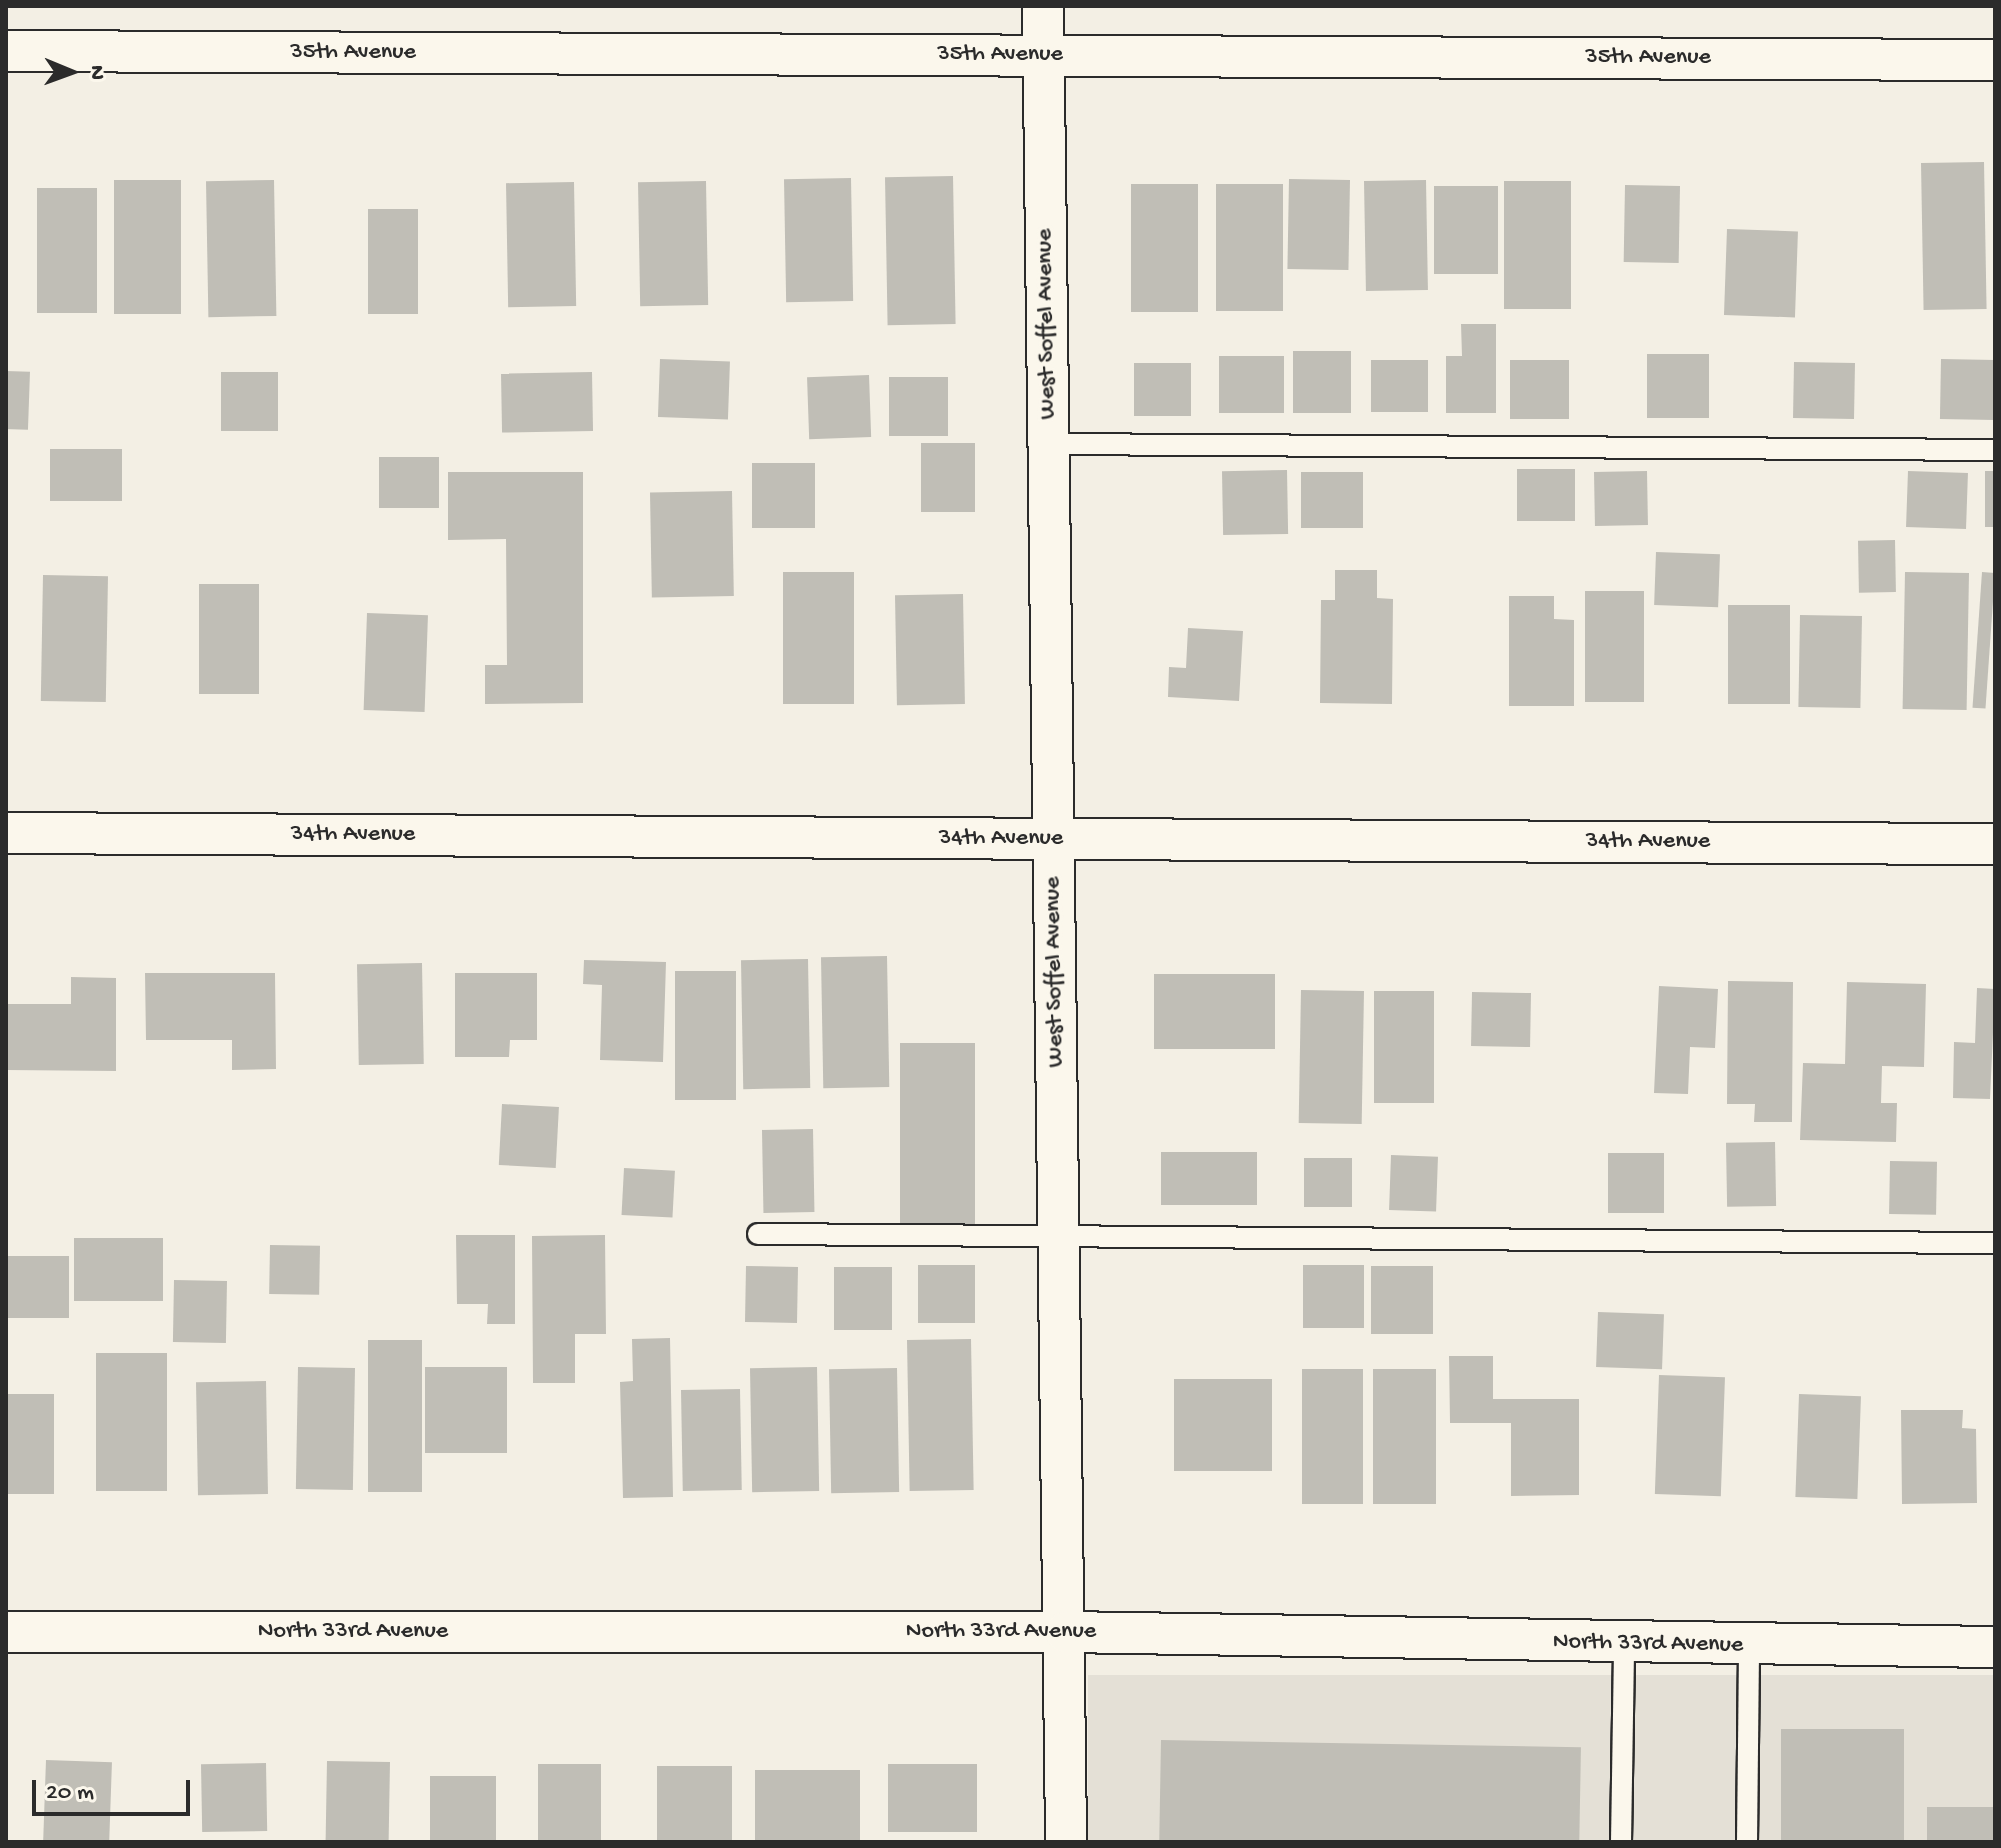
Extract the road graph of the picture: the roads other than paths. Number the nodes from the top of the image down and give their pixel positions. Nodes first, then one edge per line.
1 (1043, 6) edge
2 (6, 51) edge
3 (1044, 56) junction
4 (1995, 60) edge
5 (1048, 444) junction
6 (1995, 450) edge
7 (6, 833) edge
8 (1054, 839) junction
9 (1995, 844) edge
10 (758, 1234) dead end
11 (1058, 1236) junction
12 (1995, 1243) edge
13 (6, 1632) edge
14 (1066, 1632) junction
15 (1624, 1645) junction
16 (1749, 1646) junction
17 (1995, 1647) edge
18 (1066, 1842) edge
19 (1621, 1842) edge
20 (1747, 1842) edge

1 - 3 street, West Soffel Avenue
2 - 3 street, 35th Avenue
3 - 4 street, 35th Avenue
3 - 5 street, West Soffel Avenue
5 - 6 lane
5 - 8 street, West Soffel Avenue
7 - 8 street, 34th Avenue
8 - 9 street, 34th Avenue
8 - 11 street, West Soffel Avenue
10 - 11 lane
11 - 12 lane
11 - 14 street, West Soffel Avenue
13 - 14 street, North 33rd Avenue
14 - 15 street, North 33rd Avenue
14 - 18 street, West Soffel Avenue
15 - 16 street, North 33rd Avenue
15 - 19 lane
16 - 17 street, North 33rd Avenue
16 - 20 lane

